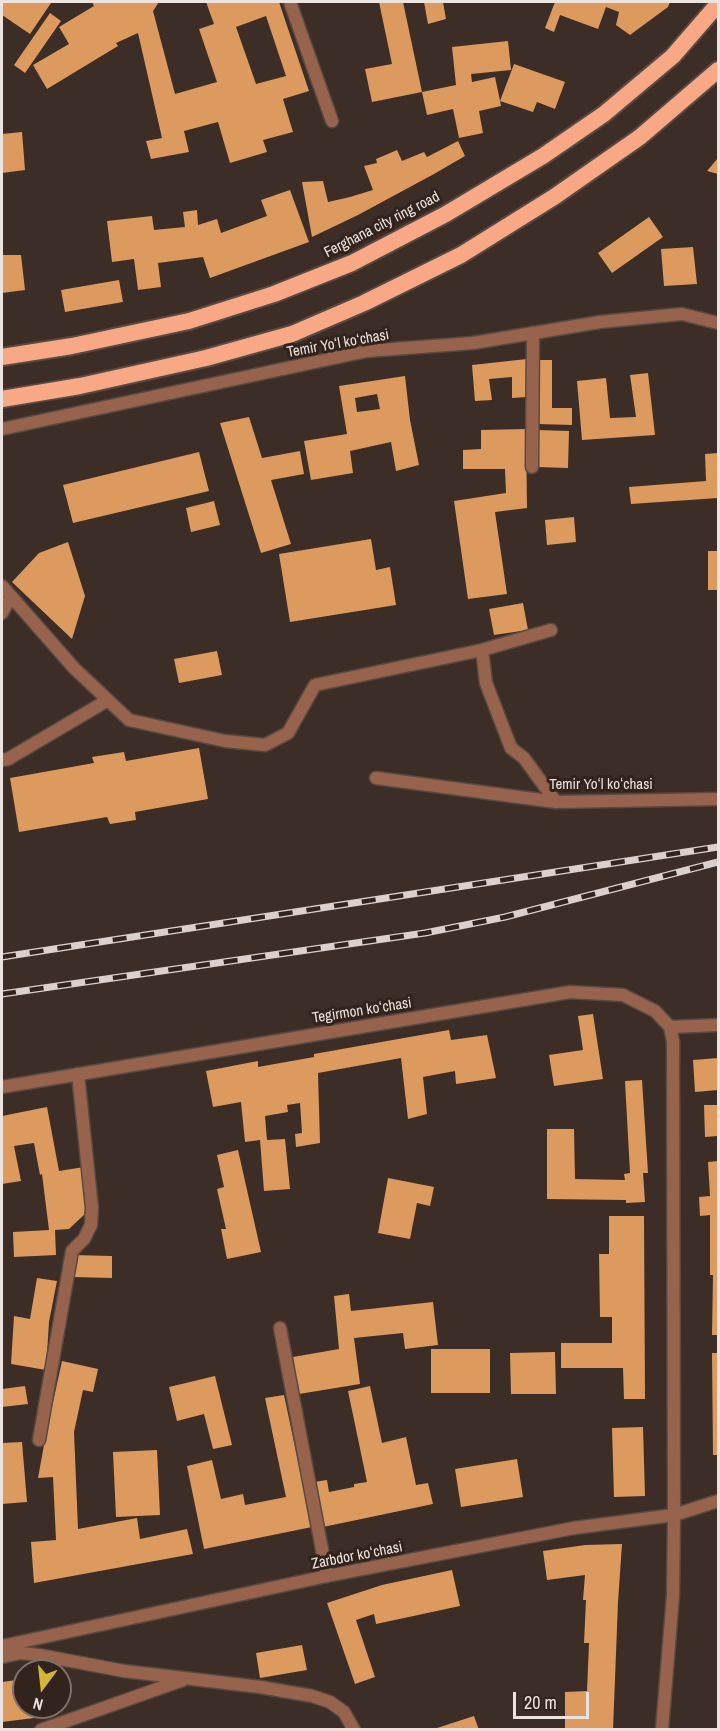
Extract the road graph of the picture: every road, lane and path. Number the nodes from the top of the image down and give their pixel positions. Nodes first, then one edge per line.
1 (290, 2) edge
2 (718, 4) edge
3 (718, 70) edge
4 (332, 121) dead end
5 (718, 323) edge
6 (533, 333) junction
7 (2, 357) edge
8 (2, 399) edge
9 (2, 429) edge
10 (532, 467) dead end
11 (2, 586) edge
12 (11, 596) junction
13 (2, 613) edge
14 (551, 630) dead end
15 (482, 650) junction
16 (108, 700) junction
17 (2, 760) edge
18 (376, 778) dead end
19 (718, 799) edge
20 (556, 802) junction
21 (718, 1025) edge
22 (670, 1027) junction
23 (78, 1074) junction
24 (2, 1087) edge
25 (280, 1328) dead end
26 (39, 1440) dead end
27 (718, 1501) edge
28 (674, 1515) junction
29 (327, 1576) junction
30 (2, 1646) edge
31 (2, 1657) edge
32 (187, 1679) junction
33 (42, 1730) edge
34 (354, 1730) edge
35 (662, 1730) edge

1 - 4 street
2 - 7 highway, Ferghana city ring road
3 - 8 highway
5 - 6 street, Temir Yoʻl koʻchasi
6 - 9 street, Temir Yoʻl koʻchasi
6 - 10 street
11 - 12 street
12 - 13 street
12 - 16 street
14 - 15 street
15 - 16 street
15 - 20 street
16 - 17 street
18 - 20 street, Temir Yoʻl koʻchasi
19 - 20 street, Temir Yoʻl koʻchasi
21 - 22 street
22 - 23 street, Tegirmon koʻchasi
22 - 28 street
23 - 24 street, Tegirmon koʻchasi
23 - 26 street
25 - 29 street
27 - 28 street, Zarbdor koʻchasi
28 - 29 street, Zarbdor koʻchasi
28 - 35 street
29 - 30 street, Zarbdor koʻchasi
31 - 32 street
32 - 33 street
32 - 34 street

